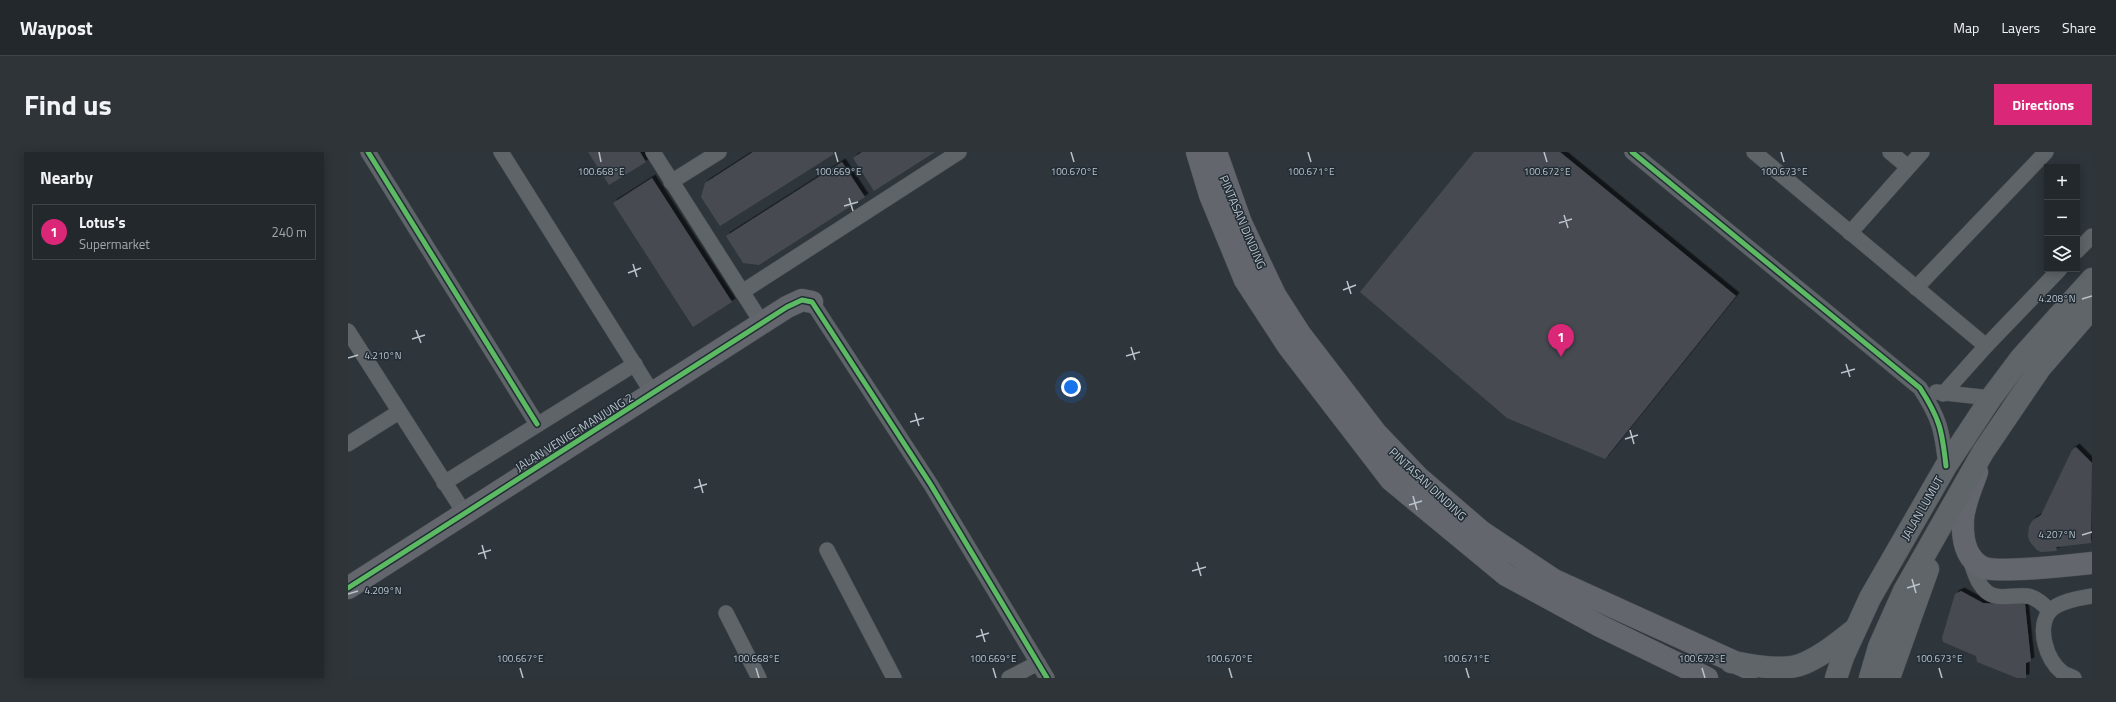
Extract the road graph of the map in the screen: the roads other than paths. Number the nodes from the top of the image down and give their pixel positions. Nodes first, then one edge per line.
1 (368, 152) edge
2 (502, 152) edge
3 (652, 152) edge
4 (719, 152) edge
5 (959, 152) edge
6 (1190, 152) edge
7 (1197, 152) edge
8 (1216, 152) edge
9 (1632, 152) edge
10 (1754, 152) edge
11 (1890, 152) edge
12 (1922, 152) edge
13 (2046, 152) edge
14 (1908, 167) junction
15 (671, 182) junction
16 (1210, 195) junction
17 (1850, 233) junction
18 (2092, 236) edge
19 (2080, 249) edge
20 (2057, 272) edge
21 (2092, 279) edge
22 (1916, 288) junction
23 (742, 292) junction
24 (812, 302) joint
25 (2092, 308) edge
26 (762, 323) junction
27 (348, 331) edge
28 (1986, 346) junction
29 (635, 364) junction
30 (1920, 388) junction
31 (654, 394) junction
32 (1943, 394) junction
33 (1991, 398) junction
34 (399, 412) junction
35 (537, 424) junction
36 (348, 444) edge
37 (1983, 452) junction
38 (1946, 466) junction
39 (444, 483) junction
40 (465, 514) junction
41 (1944, 521) junction
42 (827, 550) dead end
43 (1968, 555) junction
44 (2092, 563) edge
45 (348, 588) edge
46 (2092, 596) edge
47 (2050, 611) junction
48 (726, 613) dead end
49 (1858, 627) junction
50 (1732, 662) junction
51 (1038, 663) junction
52 (759, 678) edge
53 (894, 678) edge
54 (1009, 678) edge
55 (1047, 678) edge
56 (1707, 678) edge
57 (1773, 678) edge
58 (1836, 678) edge
59 (1870, 678) edge
60 (1889, 678) edge
61 (2074, 678) edge

1 - 35 street
2 - 29 street
3 - 15 street
4 - 15 street
5 - 23 street
6 - 16 street
7 - 16 main road, PINTASAN DINDING
8 - 50 main road, PINTASAN DINDING
9 - 30 street
10 - 17 street
11 - 14 street
12 - 14 street
13 - 22 street
14 - 17 street
15 - 23 street
16 - 56 main road, PINTASAN DINDING
17 - 22 street
18 - 19 street
20 - 28 street
21 - 33 main road, JALAN LUMUT
22 - 28 street
23 - 26 street
24 - 26 main road, JALAN VENICE MANJUNG 2
24 - 51 street
25 - 37 main road
26 - 31 main road, JALAN VENICE MANJUNG 2
27 - 34 street
28 - 32 street
29 - 31 street
29 - 35 street
30 - 32 street
30 - 38 street
31 - 40 main road, JALAN VENICE MANJUNG 2
32 - 33 street
33 - 38 main road, JALAN LUMUT
34 - 36 street
34 - 39 street
35 - 39 street
37 - 41 main road
37 - 43 main road
38 - 49 main road, JALAN LUMUT
39 - 40 street
40 - 45 main road, JALAN VENICE MANJUNG 2
41 - 59 main road
41 - 60 main road
42 - 53 street
43 - 44 main road
43 - 47 street
46 - 47 street
47 - 61 street
48 - 52 street
49 - 50 main road
49 - 58 main road, JALAN LUMUT
50 - 57 main road, PINTASAN DINDING
51 - 54 street
51 - 55 street

